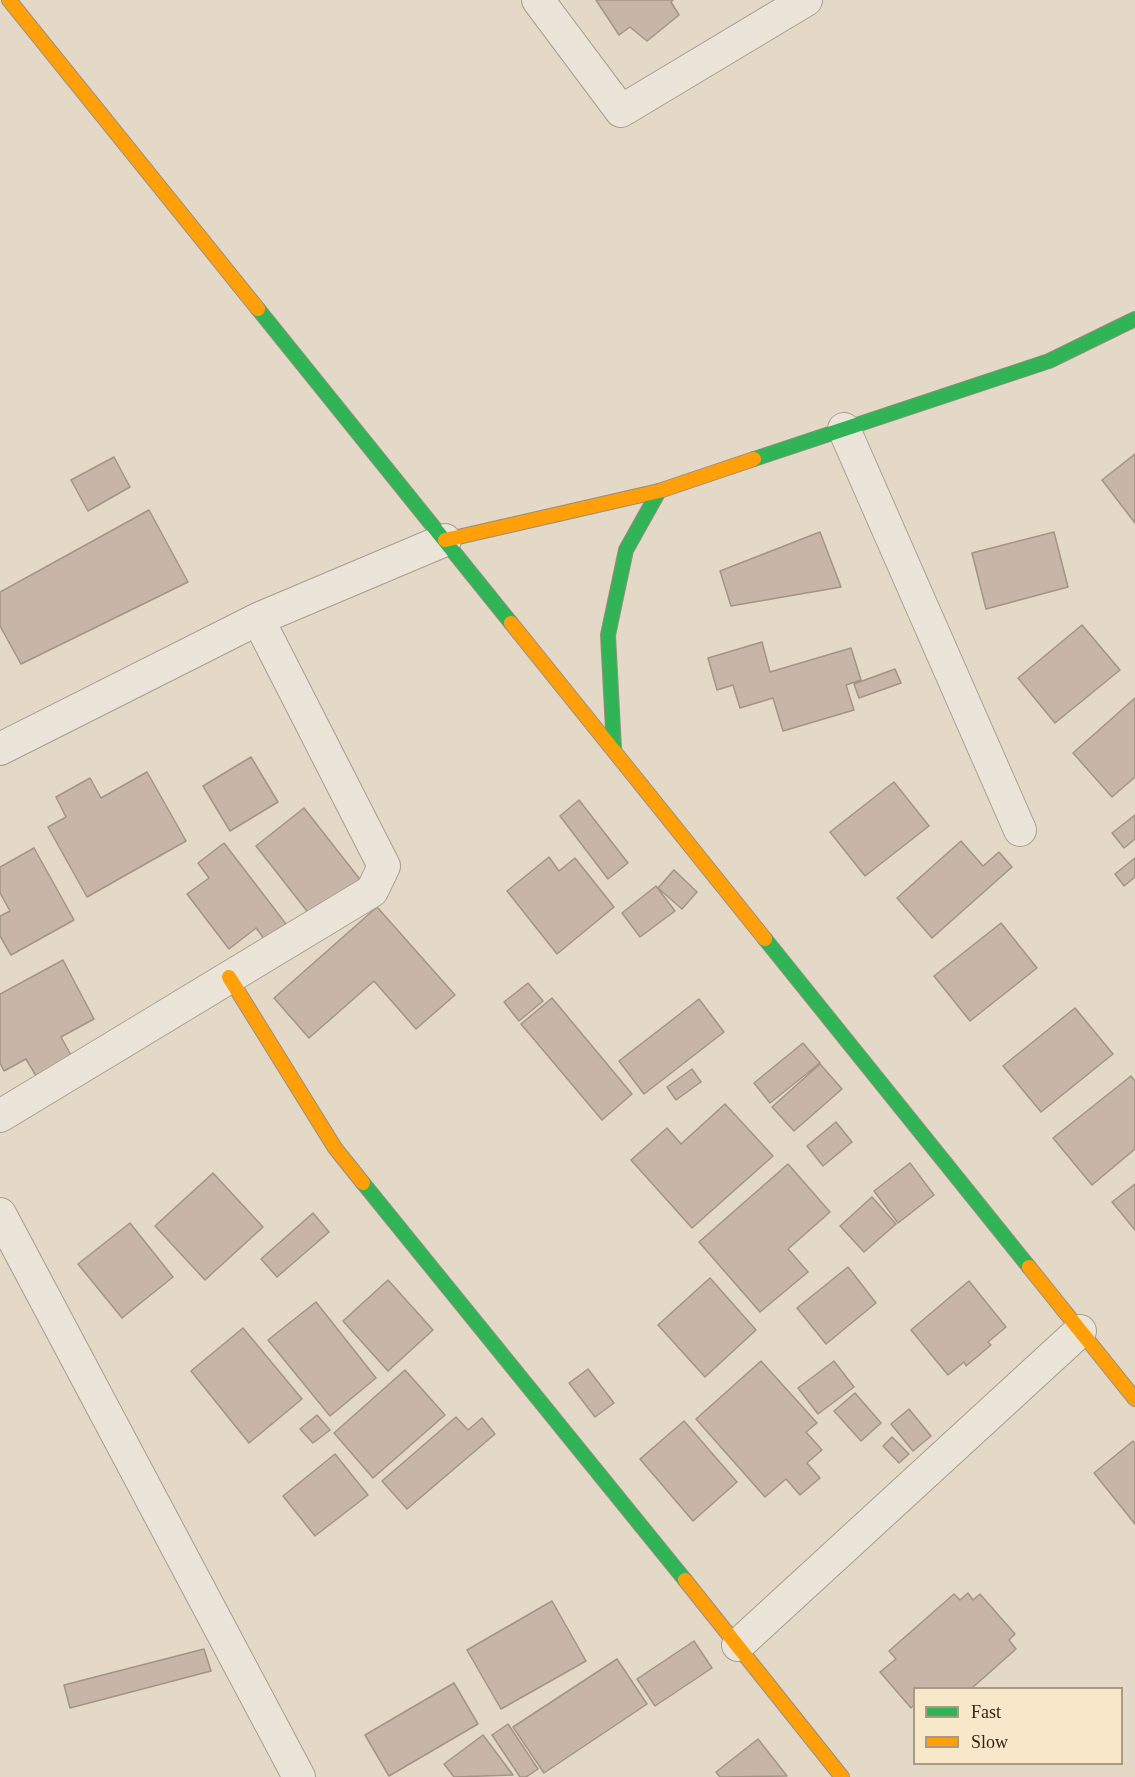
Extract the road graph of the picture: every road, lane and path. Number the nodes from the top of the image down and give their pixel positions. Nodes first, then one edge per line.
1 (9, 0) edge
2 (538, 0) edge
3 (806, 0) edge
4 (1135, 319) edge
5 (844, 429) junction
6 (659, 491) junction
7 (445, 540) junction
8 (258, 619) junction
9 (0, 749) edge
10 (614, 749) junction
11 (1020, 830) dead end
12 (229, 977) junction
13 (0, 1116) edge
14 (0, 1214) edge
15 (1080, 1331) junction
16 (1135, 1399) edge
17 (738, 1645) junction
18 (299, 1777) edge
19 (842, 1777) edge

1 - 7 street
2 - 3 street
4 - 5 street
5 - 6 street
5 - 11 street
6 - 7 street
6 - 10 street
7 - 8 street
7 - 10 street
8 - 9 street
8 - 12 street
10 - 15 street
12 - 13 street
12 - 17 street
14 - 18 street
15 - 16 street
15 - 17 street
17 - 19 street

